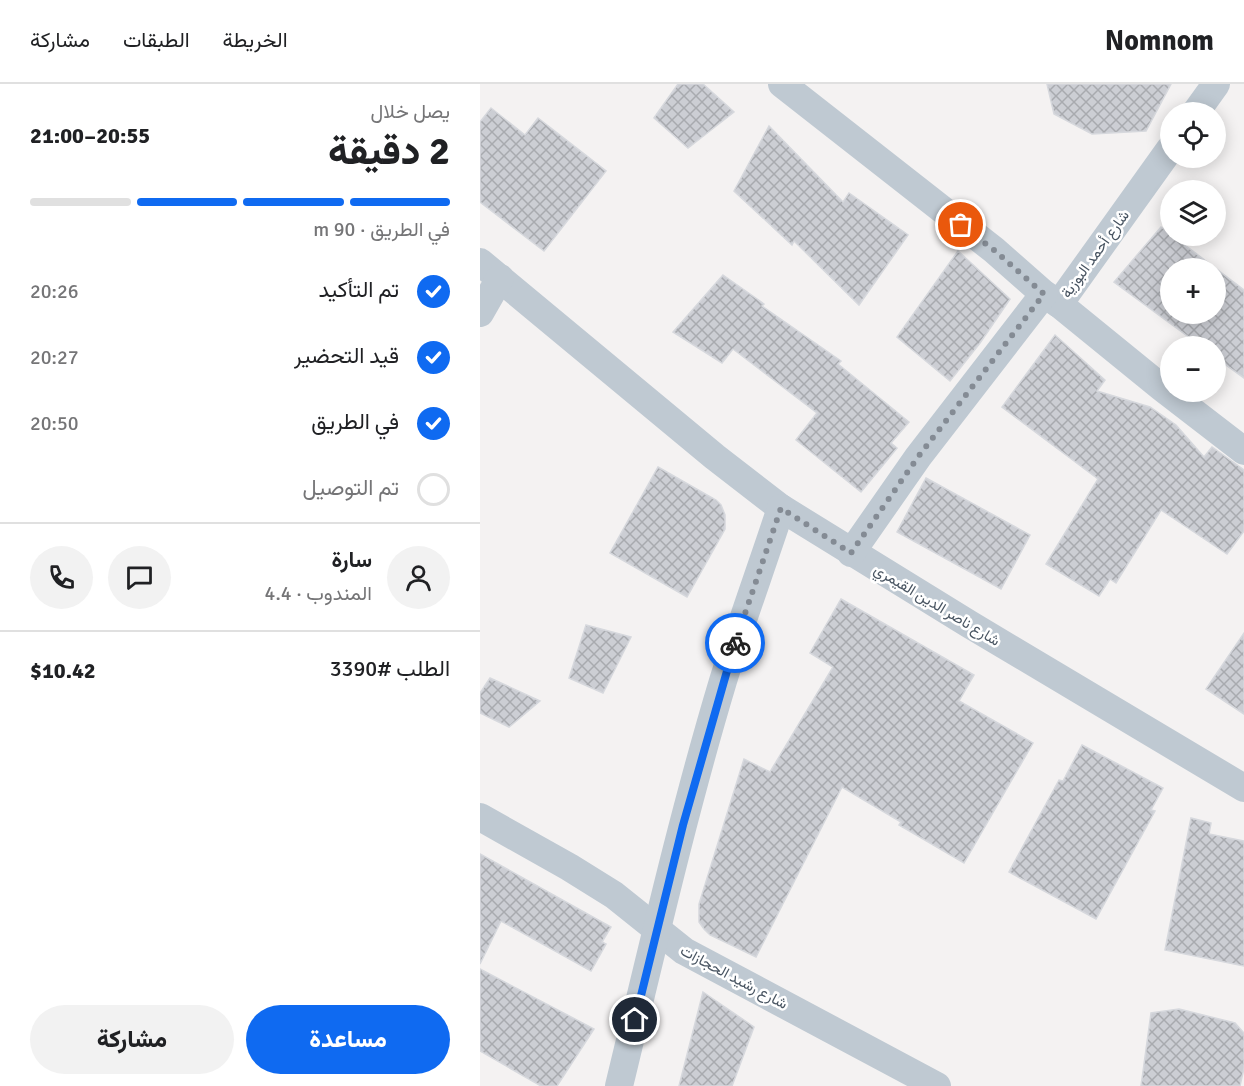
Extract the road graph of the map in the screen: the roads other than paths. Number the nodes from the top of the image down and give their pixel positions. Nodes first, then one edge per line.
1 (782, 84) edge
2 (1216, 84) edge
3 (1203, 102) edge
4 (1160, 162) edge
5 (490, 270) edge
6 (1051, 299) junction
7 (480, 313) edge
8 (1244, 451) edge
9 (781, 508) junction
10 (851, 553) junction
11 (1241, 780) edge
12 (480, 817) edge
13 (657, 931) junction
14 (619, 1086) edge
15 (937, 1086) edge

1 - 6 street, شارع أحمد البوزية
2 - 3 street
4 - 6 street, شارع أحمد البوزية
5 - 7 street
5 - 9 street, شارع ناصر الدين القيمري
6 - 8 street
6 - 10 street
9 - 10 street, شارع ناصر الدين القيمري
9 - 13 street
10 - 11 street, شارع ناصر الدين القيمري
12 - 13 street, شارع رشيد الحجازات
13 - 14 street
13 - 15 street, شارع رشيد الحجازات

